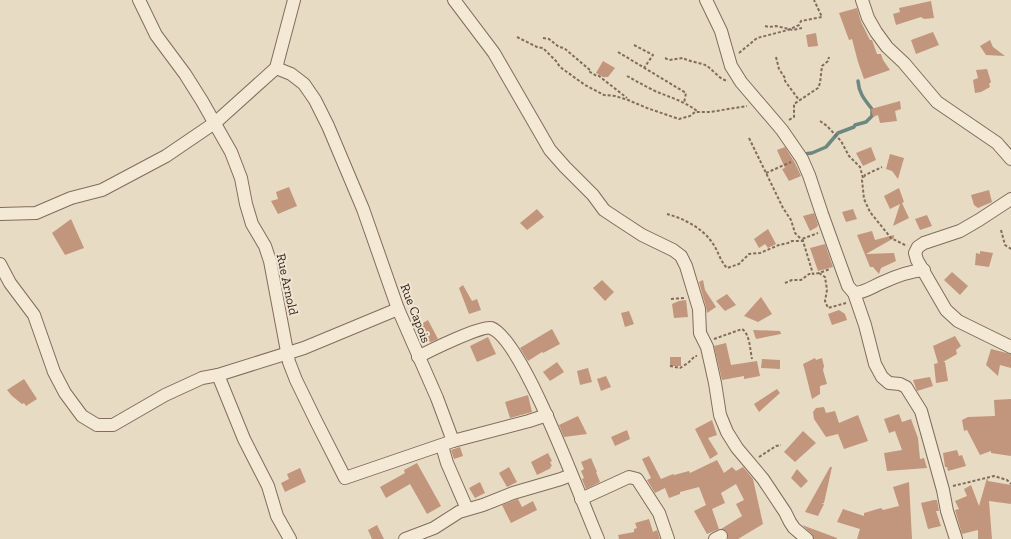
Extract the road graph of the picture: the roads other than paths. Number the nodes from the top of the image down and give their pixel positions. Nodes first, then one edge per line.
1 (139, 0) edge
2 (294, 0) edge
3 (454, 0) edge
4 (706, 0) edge
5 (862, 0) edge
6 (276, 68) junction
7 (216, 122) junction
8 (1011, 159) edge
9 (1011, 198) edge
10 (0, 214) edge
11 (0, 264) edge
12 (924, 270) junction
13 (855, 296) junction
14 (398, 309) junction
15 (1011, 347) edge
16 (288, 353) junction
17 (418, 357) junction
18 (218, 375) junction
19 (546, 415) junction
20 (447, 444) junction
21 (571, 475) junction
22 (581, 499) junction
23 (467, 509) junction
24 (290, 539) edge
25 (404, 539) edge
26 (598, 539) edge
27 (668, 539) edge
28 (807, 539) edge
29 (956, 539) edge

1 - 7 street, Rue Arnold
2 - 6 street
3 - 28 street
4 - 13 street
5 - 8 street
6 - 7 street
6 - 14 street, Rue Capois
7 - 10 street
7 - 16 street, Rue Arnold
9 - 12 street
11 - 18 street
12 - 13 street
12 - 15 street
13 - 29 street
14 - 16 street
14 - 17 street, Rue Capois
16 - 18 street
16 - 20 street, Rue Arnold
17 - 19 street, Rue Capois
17 - 20 street
18 - 24 street
19 - 20 street
19 - 21 street, Rue Capois
20 - 23 street
21 - 22 street, Rue Capois
21 - 23 street
22 - 26 street, Rue Capois
22 - 27 street
23 - 25 street

